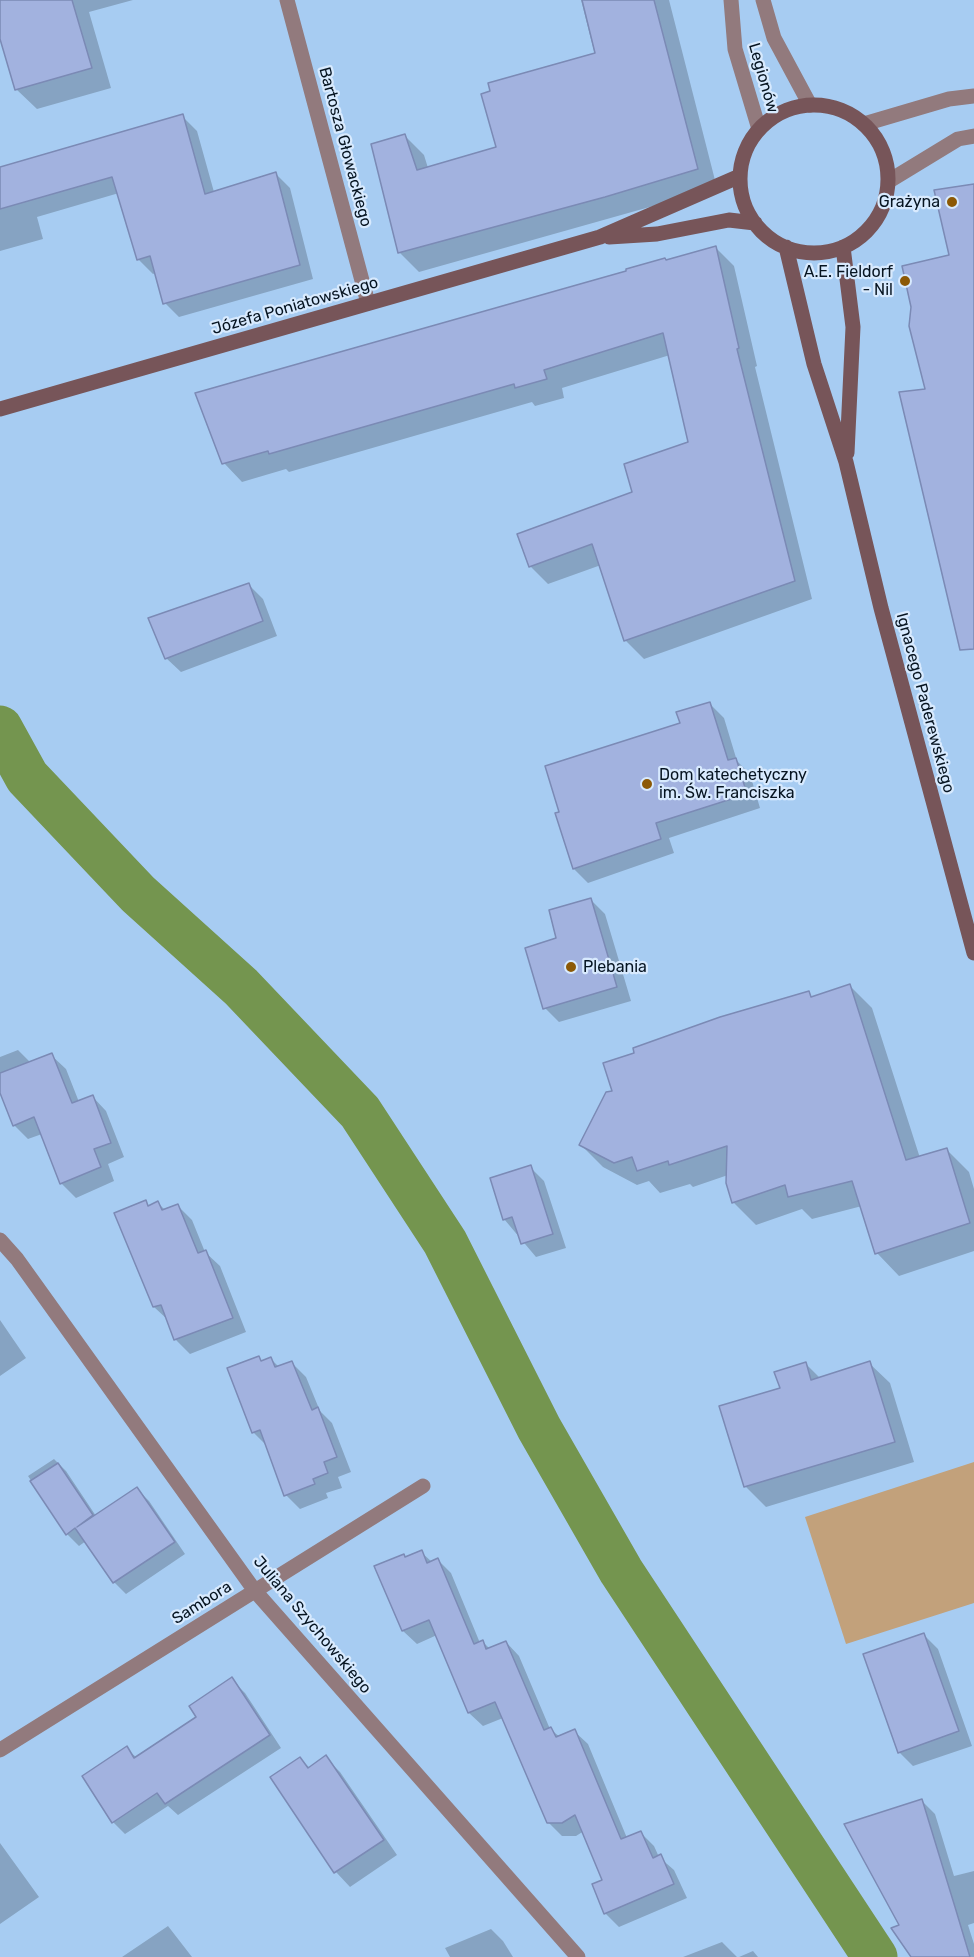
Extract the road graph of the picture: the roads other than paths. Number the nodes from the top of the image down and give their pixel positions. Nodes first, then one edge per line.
1 (287, 0) edge
2 (731, 0) edge
3 (763, 0) edge
4 (974, 96) edge
5 (810, 105) junction
6 (864, 124) junction
7 (759, 129) junction
8 (974, 136) edge
9 (740, 176) junction
10 (889, 181) junction
11 (755, 223) junction
12 (600, 237) junction
13 (843, 247) junction
14 (786, 248) junction
15 (368, 303) junction
16 (0, 409) edge
17 (846, 462) junction
18 (974, 953) edge
19 (0, 1240) edge
20 (423, 1485) dead end
21 (255, 1591) junction
22 (0, 1750) edge
23 (578, 1957) edge

1 - 15 street, Bartosza Głowackiego
2 - 7 street, Legionów
3 - 5 street, Legionów
4 - 6 street
5 - 6 main road
5 - 7 main road
6 - 10 main road
7 - 9 main road
8 - 10 street
9 - 11 main road
9 - 12 main road, Józefa Poniatowskiego
10 - 13 main road
11 - 12 main road, Józefa Poniatowskiego
11 - 14 main road
12 - 15 main road, Józefa Poniatowskiego
13 - 14 main road
13 - 17 main road, Ignacego Paderewskiego
14 - 17 main road, Ignacego Paderewskiego
15 - 16 main road, Józefa Poniatowskiego
17 - 18 main road, Ignacego Paderewskiego
19 - 21 street, Juliana Szychowskiego
20 - 21 street, Sambora
21 - 22 street, Sambora
21 - 23 street, Juliana Szychowskiego

